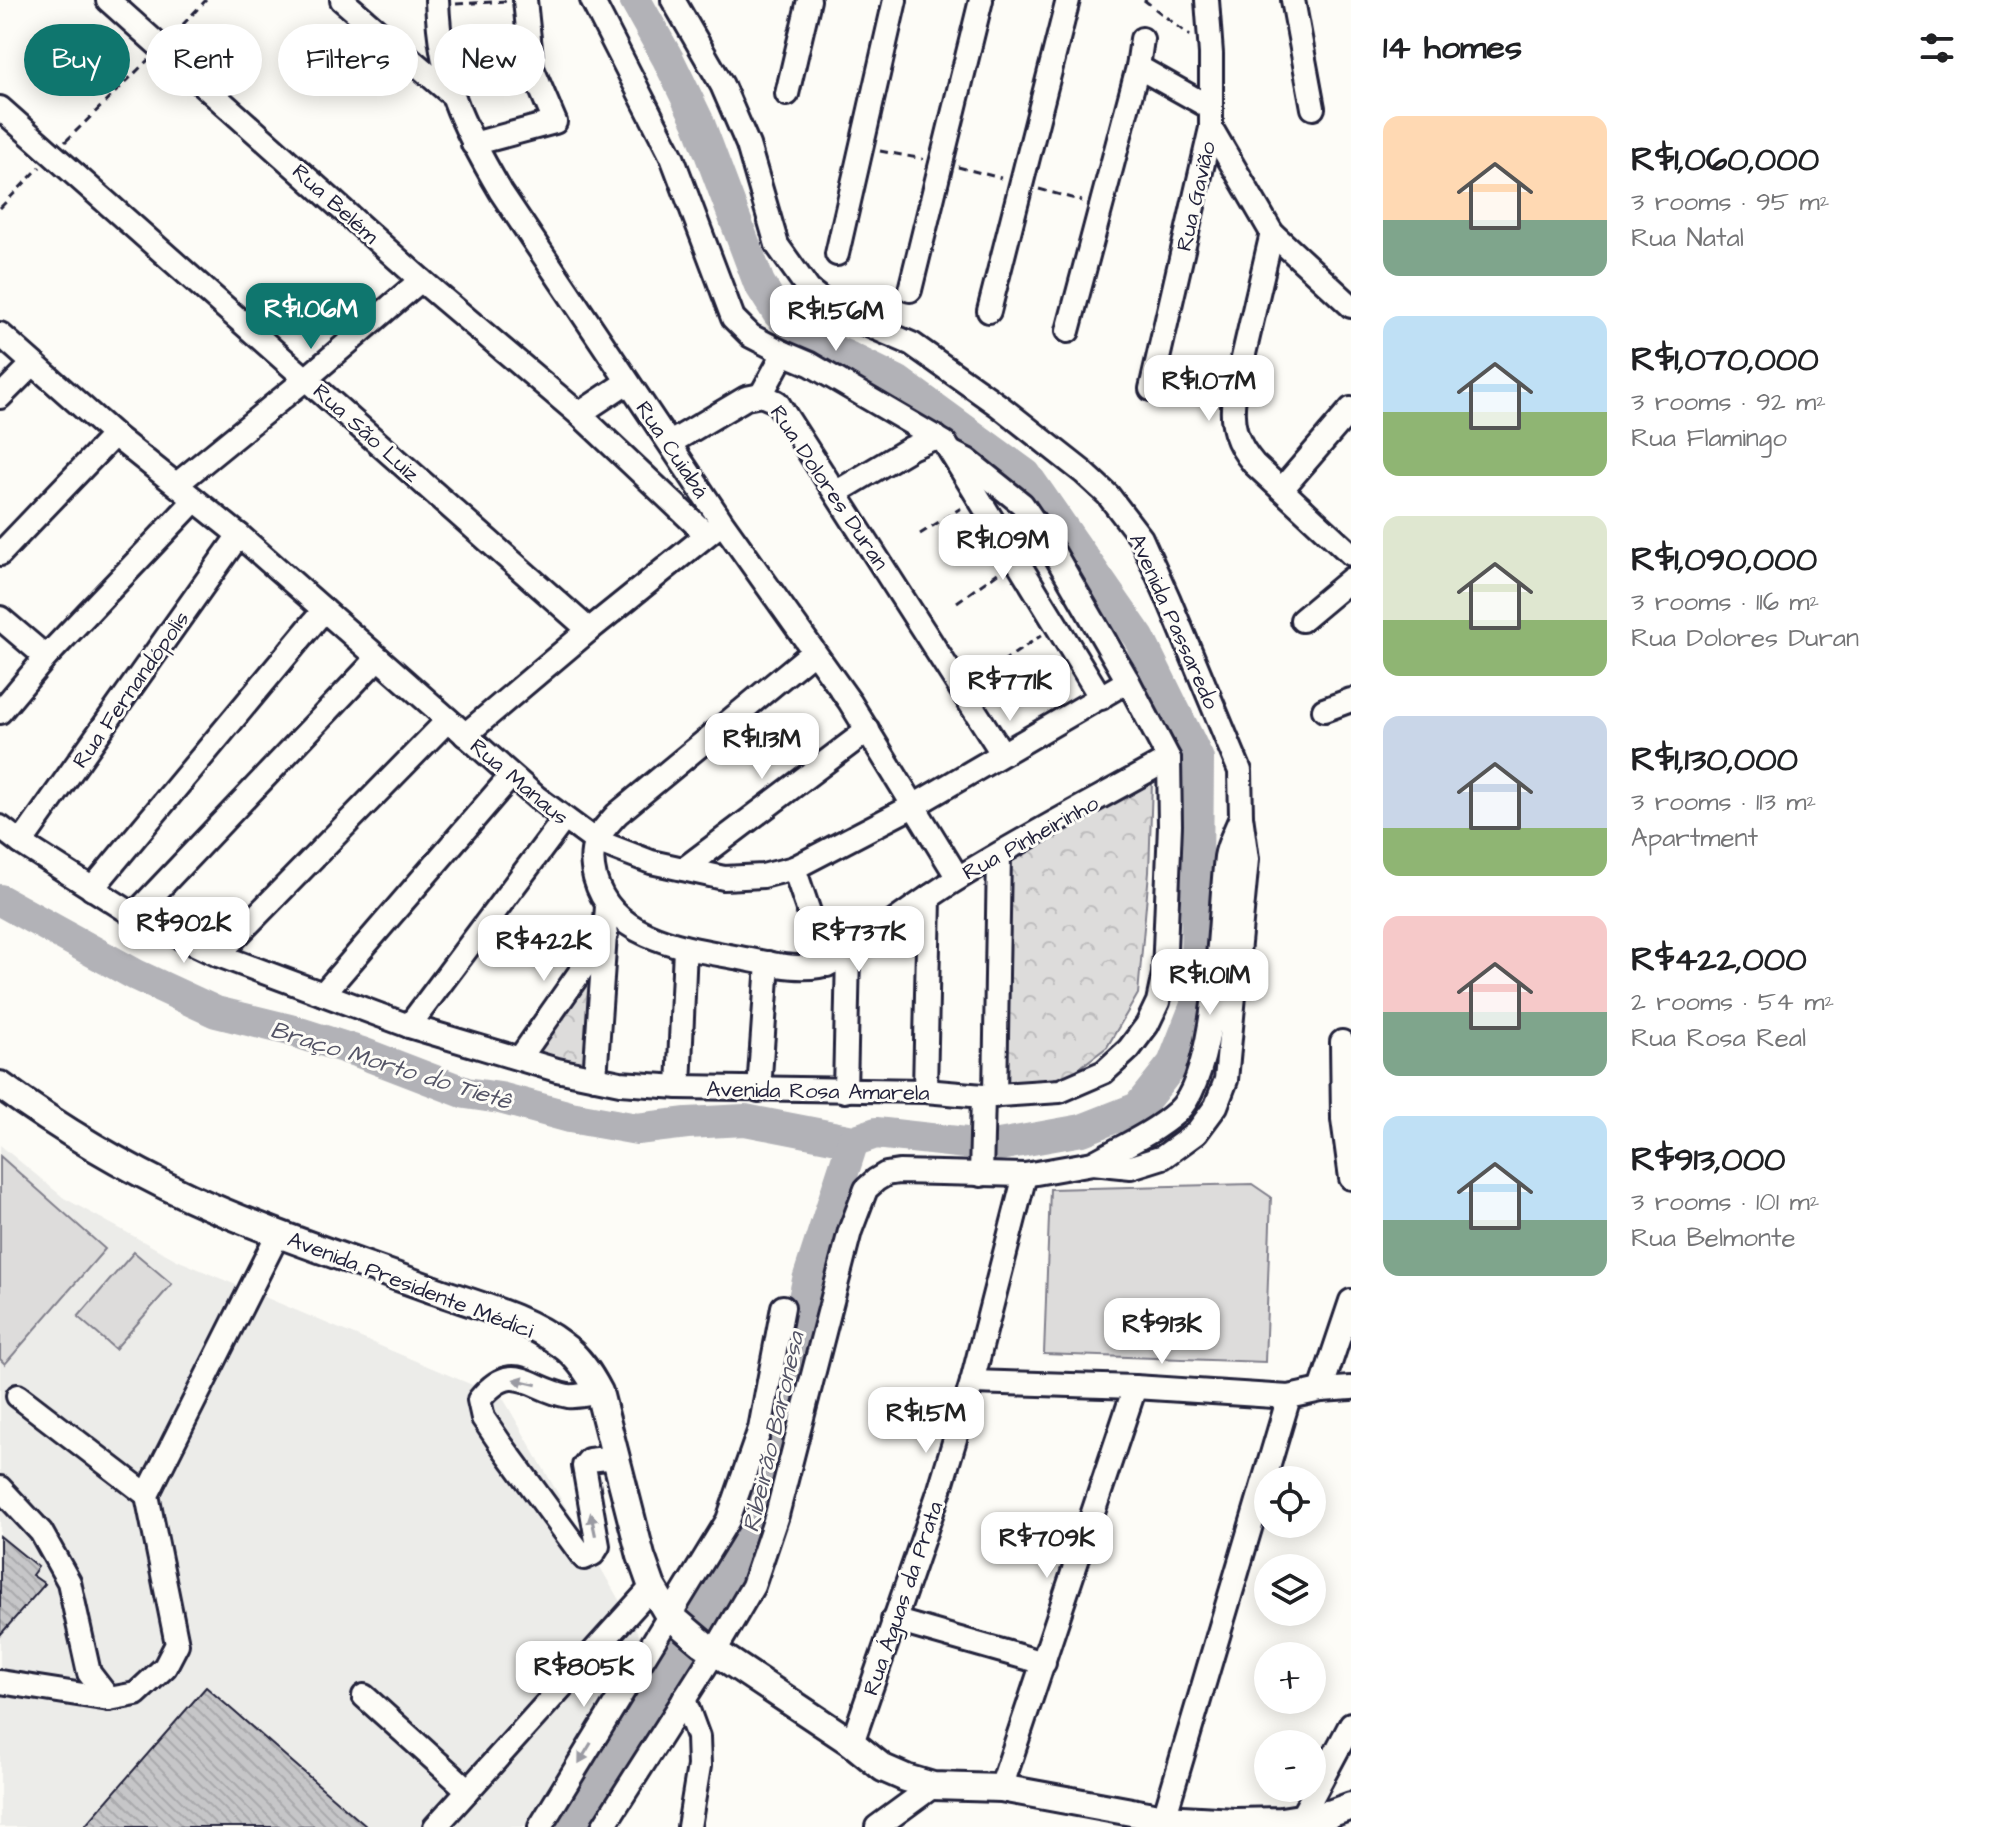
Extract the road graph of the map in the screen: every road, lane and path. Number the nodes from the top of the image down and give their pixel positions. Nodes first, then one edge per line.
1 (108, 0) edge
2 (206, 0) edge
3 (342, 0) edge
4 (522, 0) edge
5 (592, 0) edge
6 (673, 0) edge
7 (809, 0) edge
8 (895, 0) edge
9 (981, 0) edge
10 (1068, 0) edge
11 (1144, 0) edge
12 (1207, 0) edge
13 (1293, 0) edge
14 (437, 2) edge
15 (183, 24) edge
16 (439, 24) edge
17 (146, 34) edge
18 (1142, 39) dead end
19 (1211, 54) junction
20 (146, 62) edge
21 (1138, 67) junction
22 (434, 79) edge
23 (787, 94) dead end
24 (216, 96) edge
25 (452, 96) edge
26 (0, 108) edge
27 (1313, 108) dead end
28 (1211, 118) junction
29 (473, 144) junction
30 (861, 147) junction
31 (53, 154) junction
32 (942, 163) junction
33 (1022, 184) junction
34 (1101, 207) junction
35 (0, 208) edge
36 (1272, 233) junction
37 (837, 254) dead end
38 (421, 280) junction
39 (910, 290) dead end
40 (1351, 306) edge
41 (989, 311) dead end
42 (1068, 331) dead end
43 (0, 334) edge
44 (784, 353) junction
45 (33, 364) junction
46 (307, 378) junction
47 (627, 382) junction
48 (1151, 389) dead end
49 (761, 395) junction
50 (0, 397) edge
51 (1351, 409) edge
52 (579, 414) junction
53 (114, 435) junction
54 (670, 443) junction
55 (944, 445) junction
56 (177, 484) junction
57 (1282, 489) junction
58 (837, 492) junction
59 (978, 497) junction
60 (195, 500) junction
61 (714, 528) junction
62 (920, 534) dead end
63 (239, 535) junction
64 (0, 554) edge
65 (1351, 554) edge
66 (1017, 559) junction
67 (1351, 579) edge
68 (957, 602) dead end
69 (324, 610) junction
70 (1302, 620) dead end
71 (1, 621) edge
72 (1056, 626) junction
73 (589, 630) junction
74 (813, 652) junction
75 (46, 657) junction
76 (378, 658) junction
77 (1002, 662) dead end
78 (1128, 681) junction
79 (1101, 698) junction
80 (1351, 700) edge
81 (1324, 710) dead end
82 (0, 712) edge
83 (456, 728) junction
84 (868, 730) junction
85 (1002, 753) junction
86 (1169, 759) junction
87 (511, 776) junction
88 (915, 805) junction
89 (564, 819) junction
90 (0, 827) edge
91 (594, 840) junction
92 (21, 843) junction
93 (999, 855) junction
94 (794, 868) junction
95 (684, 869) junction
96 (958, 878) junction
97 (92, 889) junction
98 (929, 897) junction
99 (607, 906) junction
100 (134, 915) junction
101 (607, 934) junction
102 (685, 948) junction
103 (848, 954) junction
104 (218, 955) junction
105 (768, 963) junction
106 (827, 965) junction
107 (323, 994) junction
108 (409, 1026) junction
109 (1342, 1042) dead end
110 (520, 1058) junction
111 (595, 1078) junction
112 (0, 1085) edge
113 (679, 1087) junction
114 (759, 1090) junction
115 (845, 1091) junction
116 (925, 1091) junction
117 (989, 1096) junction
118 (981, 1175) junction
119 (1025, 1175) junction
120 (1351, 1178) edge
121 (278, 1234) junction
122 (1351, 1301) edge
123 (783, 1307) dead end
124 (972, 1382) junction
125 (1135, 1387) junction
126 (1351, 1388) edge
127 (1321, 1390) junction
128 (599, 1392) junction
129 (18, 1396) dead end
130 (1289, 1397) junction
131 (616, 1457) junction
132 (0, 1488) edge
133 (147, 1495) junction
134 (652, 1587) junction
135 (893, 1620) junction
136 (675, 1621) junction
137 (709, 1647) junction
138 (1044, 1663) junction
139 (0, 1682) edge
140 (364, 1696) dead end
141 (109, 1699) junction
142 (684, 1699) junction
143 (1351, 1724) edge
144 (852, 1743) junction
145 (933, 1786) junction
146 (1001, 1788) junction
147 (468, 1790) junction
148 (1345, 1812) edge
149 (1164, 1818) junction
150 (1285, 1822) edge
151 (435, 1827) edge
152 (540, 1827) edge
153 (603, 1827) edge
154 (689, 1827) edge
155 (877, 1827) edge

1 - 17 street, Rua Belém
2 - 15 path
3 - 22 street
4 - 14 path
4 - 29 street
5 - 44 street
6 - 119 street, Avenida Passaredo
7 - 23 street
8 - 30 street
9 - 32 street
10 - 33 street
11 - 19 path
12 - 19 street, Rua Gavião
13 - 27 street
14 - 16 street, Rua Cuiabá
18 - 21 street
19 - 28 street, Rua Gavião
20 - 31 path
21 - 28 street
21 - 34 street
24 - 38 street, Rua Belém
25 - 29 street, Rua Cuiabá
26 - 31 street, Rua São Luiz
28 - 36 street
28 - 48 street, Rua Gavião
29 - 47 street, Rua Cuiabá
30 - 32 path
30 - 37 street
31 - 35 path
31 - 46 street, Rua São Luiz
32 - 33 path
32 - 39 street
33 - 34 path
33 - 41 street
34 - 42 street
36 - 40 street
36 - 57 street
38 - 46 street
38 - 52 street, Rua Belém
43 - 45 street, Rua Manaus
44 - 49 street
44 - 55 street
45 - 50 street
45 - 53 street, Rua Manaus
46 - 56 street
46 - 73 street, Rua São Luiz
47 - 52 street
47 - 54 street, Rua Cuiabá
49 - 54 street, Rua Dolores Duran
49 - 58 street, Rua Dolores Duran
51 - 57 street
52 - 61 street, Rua Belém
53 - 56 street, Rua Manaus
53 - 64 street
54 - 61 street, Rua Cuiabá
55 - 58 street
55 - 59 street
55 - 78 street
56 - 60 street, Rua Manaus
57 - 65 street
58 - 85 street, Rua Dolores Duran
59 - 62 path
59 - 66 street
60 - 63 street, Rua Manaus
60 - 75 street
61 - 73 street
61 - 74 street, Rua Cuiabá
63 - 69 street, Rua Manaus
63 - 92 street, Rua Fernandópolis
66 - 68 path
66 - 72 street
67 - 70 street
69 - 76 street, Rua Manaus
69 - 97 street
71 - 75 street
72 - 77 path
72 - 79 street
73 - 83 street
74 - 84 street, Rua Cuiabá
74 - 91 street
75 - 82 street
76 - 83 street, Rua Manaus
76 - 100 street
78 - 79 street, Rua Manaus
78 - 86 street
79 - 85 street, Rua Manaus
80 - 81 street
83 - 87 street, Rua Manaus
83 - 104 street
84 - 88 street, Rua Cuiabá
84 - 95 street
85 - 88 street, Rua Manaus
86 - 93 street, Rua Pinheirinho
86 - 117 street, Avenida Rosa Amarela
87 - 89 street, Rua Manaus
87 - 107 street
88 - 94 street, Rua Manaus
88 - 96 street, Rua Cuiabá
89 - 91 street, Rua Manaus
89 - 108 street
90 - 92 street, Avenida Rosa Amarela
91 - 95 street, Rua Manaus
91 - 99 street
92 - 97 street, Avenida Rosa Amarela
93 - 96 street, Rua Pinheirinho
93 - 117 street
94 - 95 street, Rua Manaus
94 - 106 street
96 - 98 street, Rua Pinheirinho
97 - 100 street, Avenida Rosa Amarela
98 - 103 street, Rua Pinheirinho
98 - 116 street
99 - 101 street
99 - 102 street, Rua Pinheirinho
100 - 104 street, Avenida Rosa Amarela
101 - 110 street
101 - 111 street
102 - 105 street, Rua Pinheirinho
102 - 113 street
103 - 106 street, Rua Pinheirinho
103 - 115 street
104 - 107 street, Avenida Rosa Amarela
105 - 106 street, Rua Pinheirinho
105 - 114 street
107 - 108 street, Avenida Rosa Amarela
108 - 110 street, Avenida Rosa Amarela
109 - 120 street
110 - 111 street, Avenida Rosa Amarela
111 - 113 street, Avenida Rosa Amarela
112 - 121 main road, Avenida Presidente Médici
113 - 114 street, Avenida Rosa Amarela
114 - 115 street, Avenida Rosa Amarela
115 - 116 street, Avenida Rosa Amarela
116 - 117 street, Avenida Rosa Amarela
117 - 118 street
118 - 119 street, Avenida Passaredo
118 - 137 street, Avenida Passaredo
119 - 124 street, Rua Águas da Prata
121 - 128 main road, Avenida Presidente Médici
121 - 133 street
122 - 127 street
123 - 136 street
124 - 125 street
124 - 135 street, Rua Águas da Prata
125 - 130 street
125 - 138 street
126 - 127 street
127 - 130 street
128 - 131 main road, Avenida Presidente Médici
128 -> 131 street
129 - 133 street
130 - 149 street
131 - 134 main road, Avenida Presidente Médici
132 - 141 street
133 - 141 street
134 - 136 main road, Avenida Presidente Médici
134 - 147 street
135 - 138 street
135 - 144 street, Rua Águas da Prata
136 - 137 main road, Avenida Presidente Médici
136 -> 152 street
137 - 142 street, Avenida Passaredo
137 - 144 main road, Avenida Presidente Médici
138 - 146 street
139 - 141 street
140 - 147 street
142 - 153 street, Avenida Passaredo
142 - 154 street
143 - 150 street
144 - 145 main road, Avenida Presidente Médici
145 - 146 main road, Avenida Presidente Médici
145 - 155 street
146 - 149 main road, Avenida Presidente Médici
147 - 151 street
148 - 150 main road, Avenida Presidente Médici
149 - 150 main road, Avenida Presidente Médici

